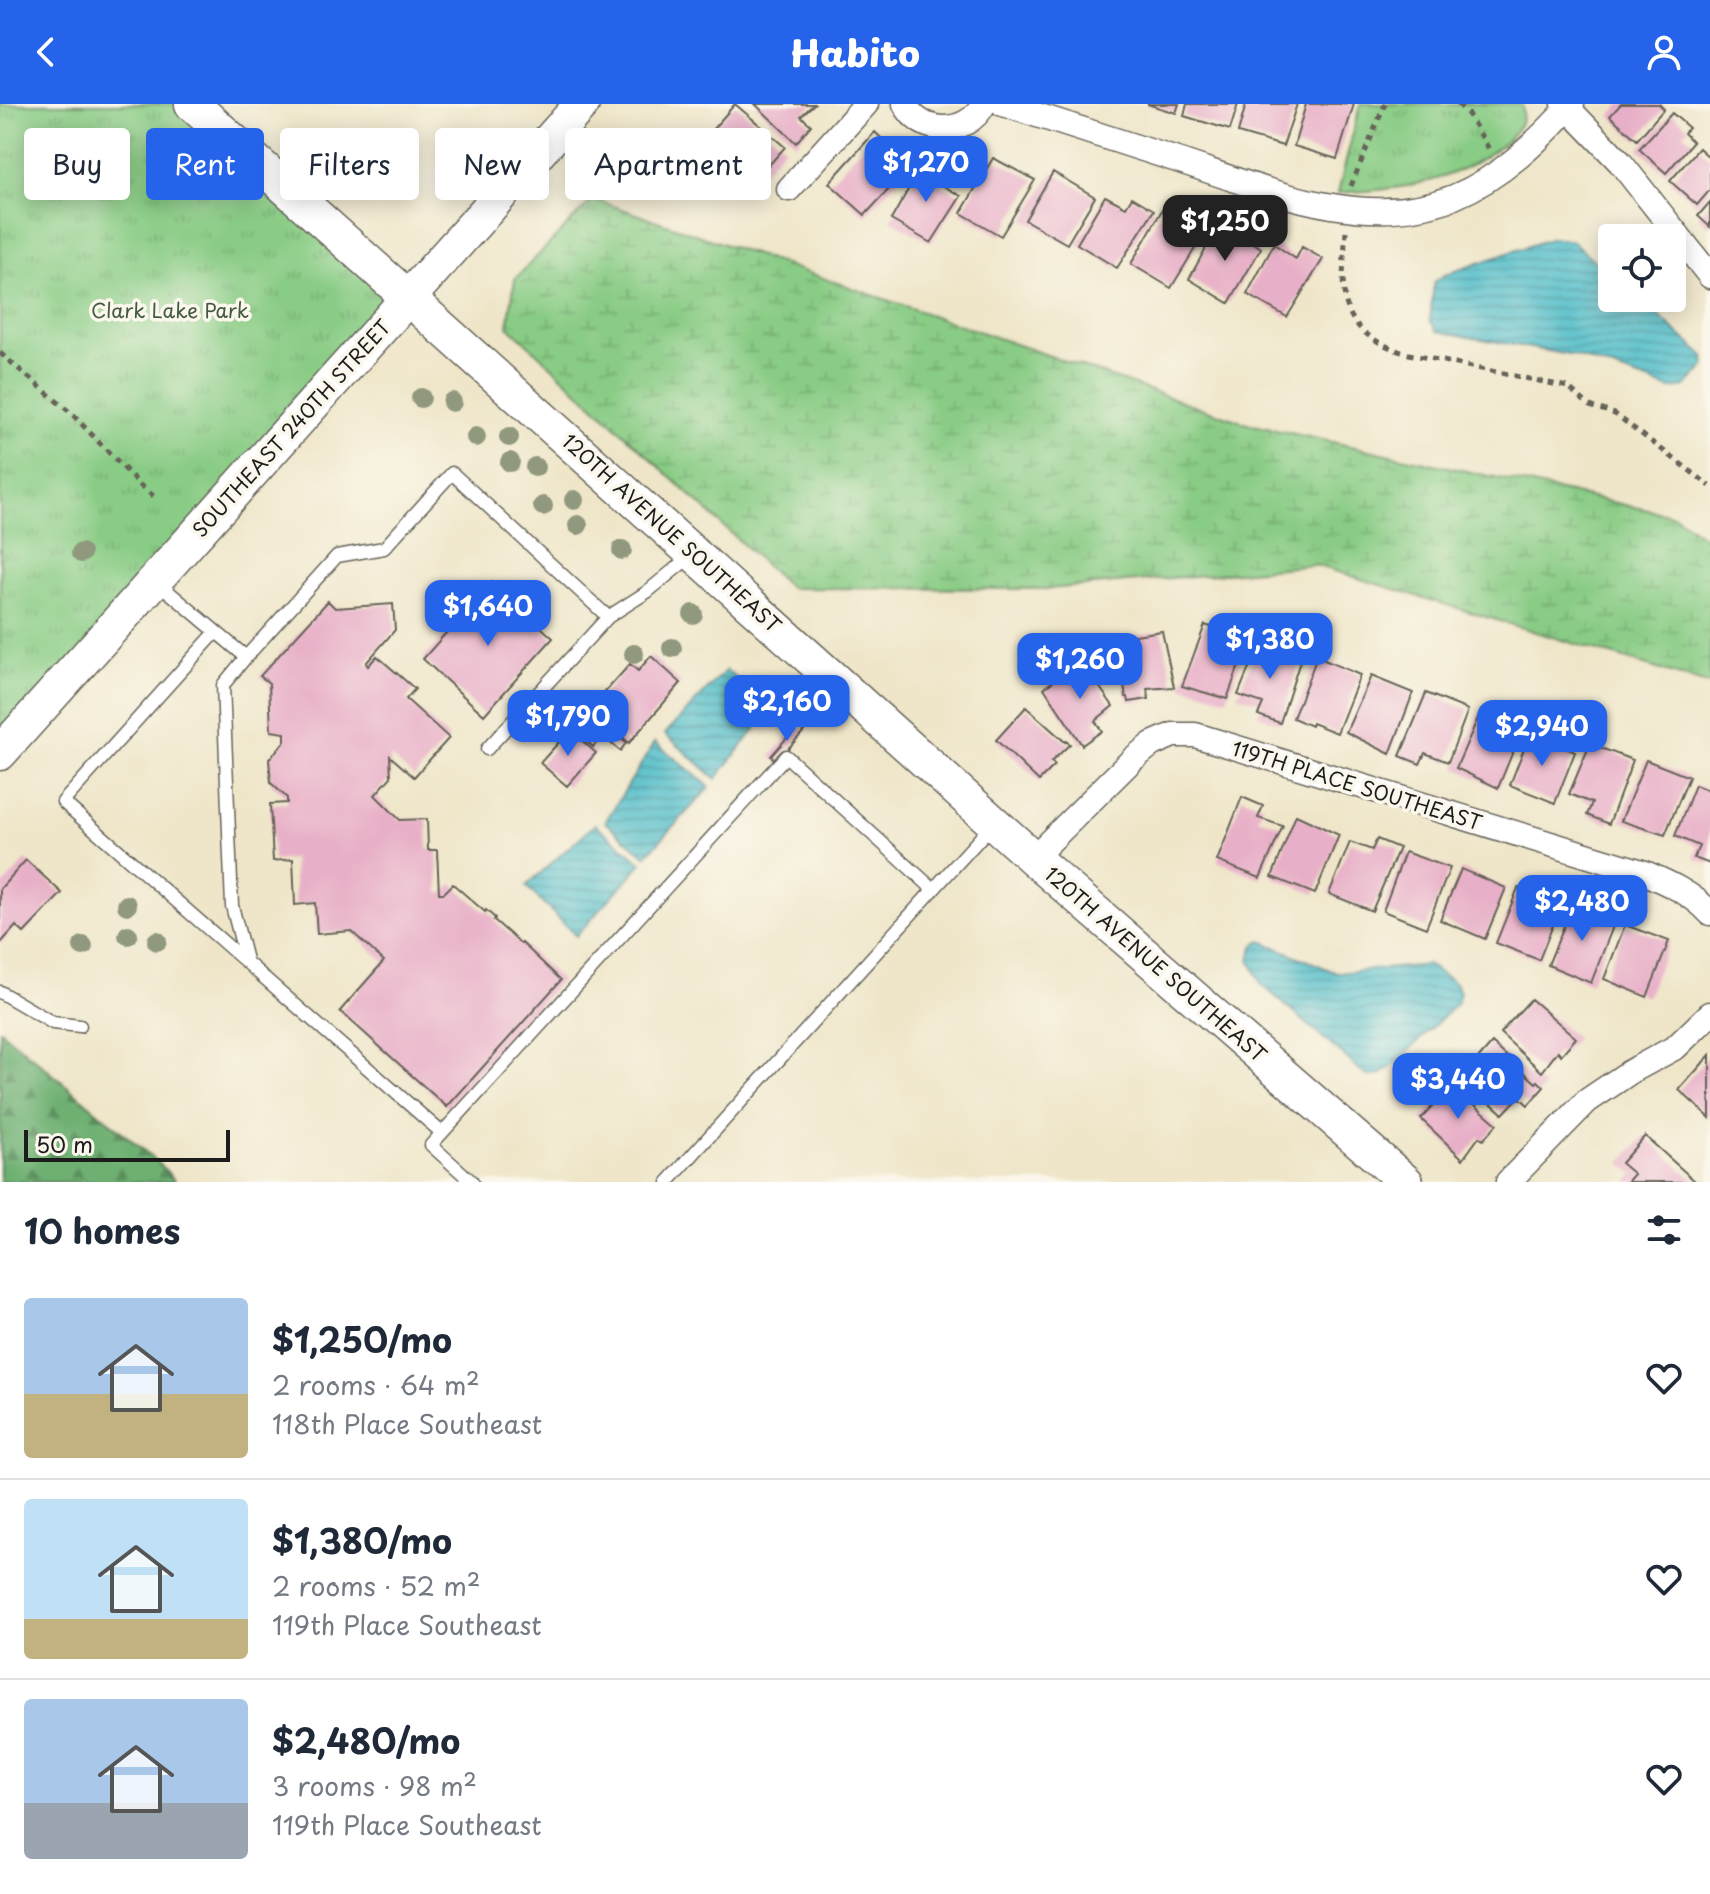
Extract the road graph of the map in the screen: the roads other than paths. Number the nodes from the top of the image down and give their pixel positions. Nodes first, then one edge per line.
1 (192, 104) edge
2 (582, 104) edge
3 (866, 104) edge
4 (905, 104) edge
5 (984, 104) edge
6 (1003, 104) edge
7 (1568, 105) edge
8 (789, 189) dead end
9 (1710, 276) edge
10 (408, 297) junction
11 (694, 553) junction
12 (154, 580) junction
13 (608, 617) junction
14 (216, 632) junction
15 (246, 657) junction
16 (487, 749) dead end
17 (0, 753) edge
18 (994, 822) junction
19 (1033, 858) junction
20 (933, 889) junction
21 (1710, 913) edge
22 (246, 961) junction
23 (0, 992) edge
24 (1710, 1014) edge
25 (80, 1026) dead end
26 (442, 1133) junction
27 (472, 1182) edge
28 (668, 1182) edge
29 (1406, 1182) edge
30 (1508, 1182) edge

1 - 10 street, 120TH AVENUE SOUTHEAST
2 - 10 street, SOUTHEAST 240TH STREET
3 - 8 street
4 - 5 street
6 - 7 street
7 - 9 street
10 - 11 street, 120TH AVENUE SOUTHEAST
10 - 12 street, SOUTHEAST 240TH STREET
11 - 13 lane
11 - 18 street, 120TH AVENUE SOUTHEAST
12 - 14 lane
12 - 17 street, SOUTHEAST 240TH STREET
13 - 15 lane
13 - 16 lane
14 - 15 lane
14 - 22 lane
15 - 22 lane
18 - 19 street, 120TH AVENUE SOUTHEAST
18 - 20 lane
19 - 21 street, 119TH PLACE SOUTHEAST
19 - 29 street, 120TH AVENUE SOUTHEAST
20 - 26 lane
20 - 28 lane
22 - 26 lane
23 - 25 lane
24 - 30 street
26 - 27 lane

